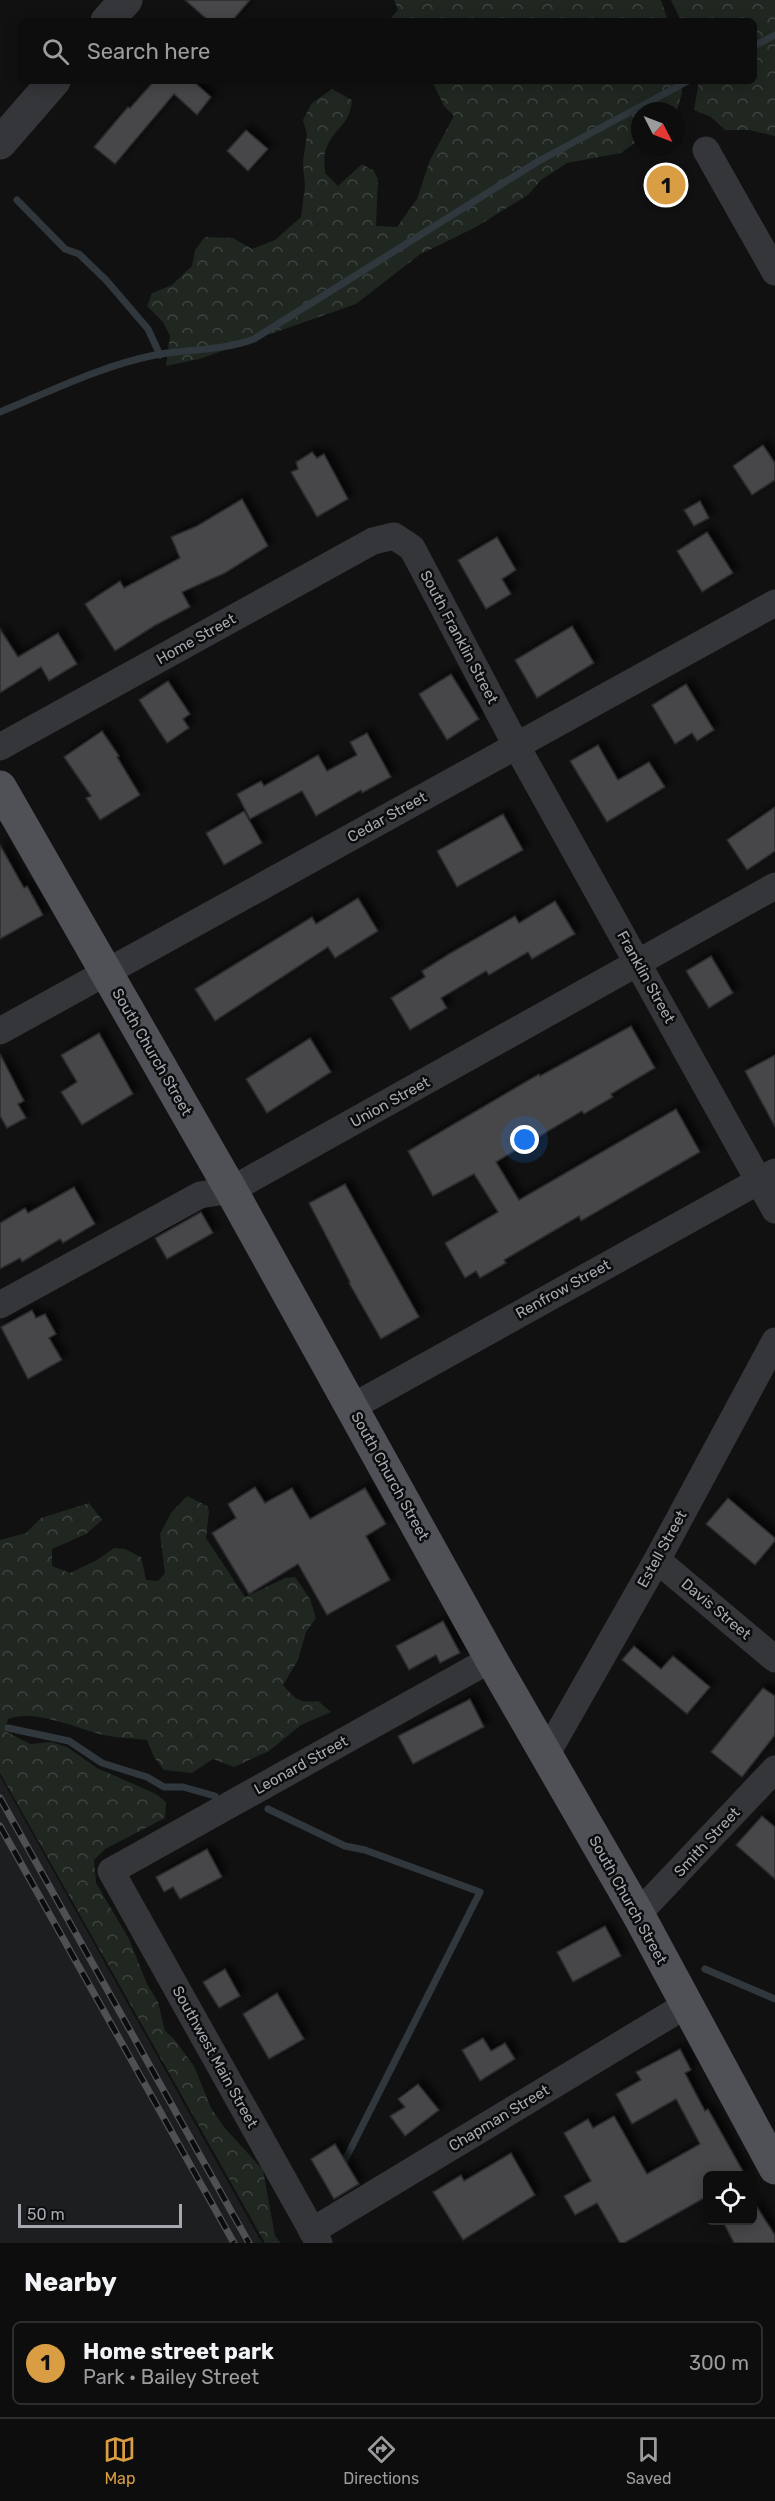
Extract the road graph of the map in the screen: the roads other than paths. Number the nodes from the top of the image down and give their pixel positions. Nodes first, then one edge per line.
1 (126, 0) edge
2 (110, 18) edge
3 (51, 84) edge
4 (0, 143) edge
5 (706, 150) dead end
6 (775, 272) edge
7 (394, 536) joint
8 (775, 603) edge
9 (516, 745) junction
10 (0, 747) edge
11 (0, 787) edge
12 (775, 886) edge
13 (639, 964) junction
14 (106, 973) junction
15 (0, 1031) edge
16 (766, 1177) edge
17 (231, 1190) junction
18 (775, 1210) edge
19 (0, 1305) edge
20 (775, 1341) edge
21 (352, 1407) junction
22 (657, 1560) junction
23 (491, 1659) junction
24 (775, 1659) edge
25 (546, 1755) junction
26 (775, 1769) edge
27 (111, 1871) joint
28 (638, 1914) junction
29 (686, 2005) junction
30 (775, 2168) edge
31 (315, 2237) edge

1 - 2 street
3 - 4 street
5 - 6 street
7 - 9 street, South Franklin Street
7 - 10 street, Home Street
8 - 9 street, Cedar Street
9 - 13 street, Franklin Street
9 - 14 street, Cedar Street
11 - 14 main road, South Church Street
12 - 13 street, Union Street
13 - 16 street, Franklin Street
13 - 17 street, Union Street
14 - 15 street, Cedar Street
14 - 17 main road, South Church Street
16 - 18 street, Franklin Street
16 - 21 street, Renfrow Street
17 - 19 street, Union Street
17 - 21 main road, South Church Street
20 - 22 street, Estell Street
21 - 23 main road, South Church Street
22 - 24 street, Davis Street
22 - 25 street, Estell Street
23 - 25 main road, South Church Street
23 - 27 street, Leonard Street
25 - 28 main road, South Church Street
26 - 28 street, Smith Street
27 - 31 street, Southwest Main Street
28 - 29 main road, South Church Street
29 - 30 main road, South Church Street
29 - 31 street, Chapman Street

